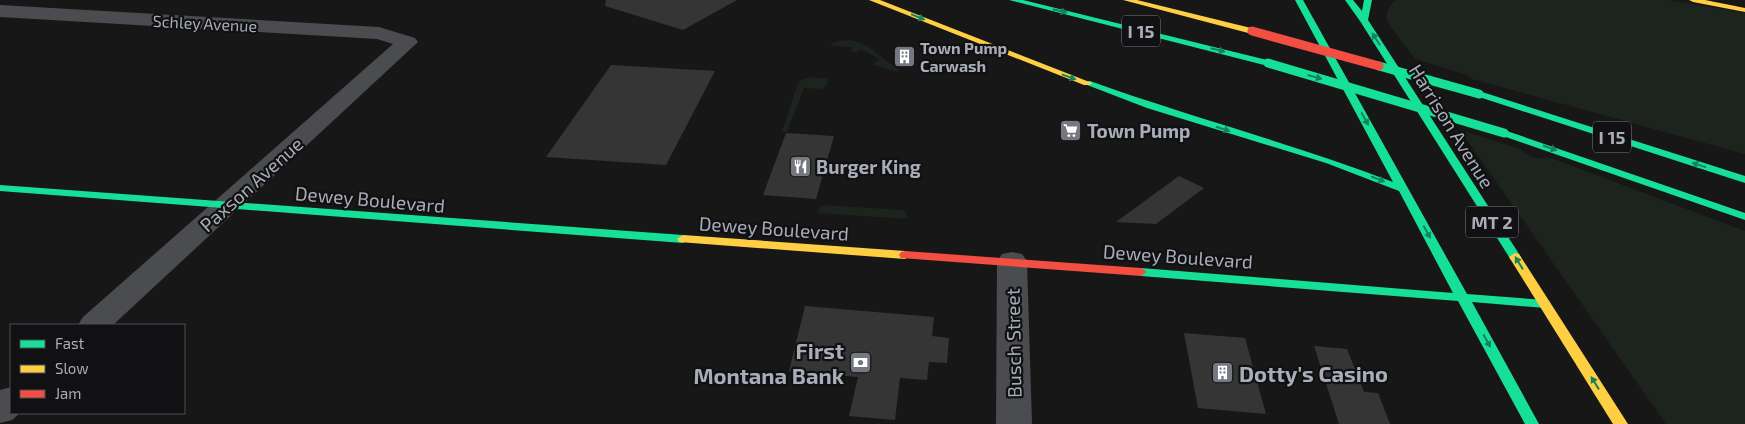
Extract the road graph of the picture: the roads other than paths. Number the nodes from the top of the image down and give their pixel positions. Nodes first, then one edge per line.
1 (872, 0) edge
2 (1013, 0) edge
3 (1127, 0) edge
4 (1299, 0) edge
5 (1349, 0) edge
6 (1368, 0) edge
7 (1693, 0) edge
8 (1736, 0) edge
9 (1745, 2) edge
10 (1745, 10) edge
11 (0, 11) edge
12 (1364, 20) junction
13 (408, 42) joint
14 (1479, 94) junction
15 (1673, 144) dead end
16 (1745, 180) edge
17 (0, 188) edge
18 (1403, 189) junction
19 (229, 204) junction
20 (1745, 217) edge
21 (1012, 261) junction
22 (1463, 298) junction
23 (1545, 304) junction
24 (95, 324) edge
25 (10, 401) edge
26 (0, 410) edge
27 (1014, 424) edge
28 (1532, 424) edge
29 (1621, 424) edge

1 -> 18 main road
2 -> 20 main road, I 15, bridge
3 - 14 main road, I 15, bridge
4 -> 18 main road
5 - 12 main road, Harrison Avenue / MT 2
6 - 12 main road
7 - 10 main road
8 - 9 main road
11 - 13 street, Schley Avenue
23 -> 12 main road, Harrison Avenue / MT 2
13 - 19 street, Paxson Avenue
14 - 15 main road
16 -> 14 main road, I 15
17 - 19 main road, Dewey Boulevard
18 -> 22 main road
19 - 21 main road, Dewey Boulevard
19 - 24 street, Paxson Avenue
21 - 22 main road, Dewey Boulevard
21 - 27 street, Busch Street
22 - 23 main road, Dewey Boulevard
22 -> 28 main road
29 -> 23 main road, Harrison Avenue / MT 2
25 - 26 street

